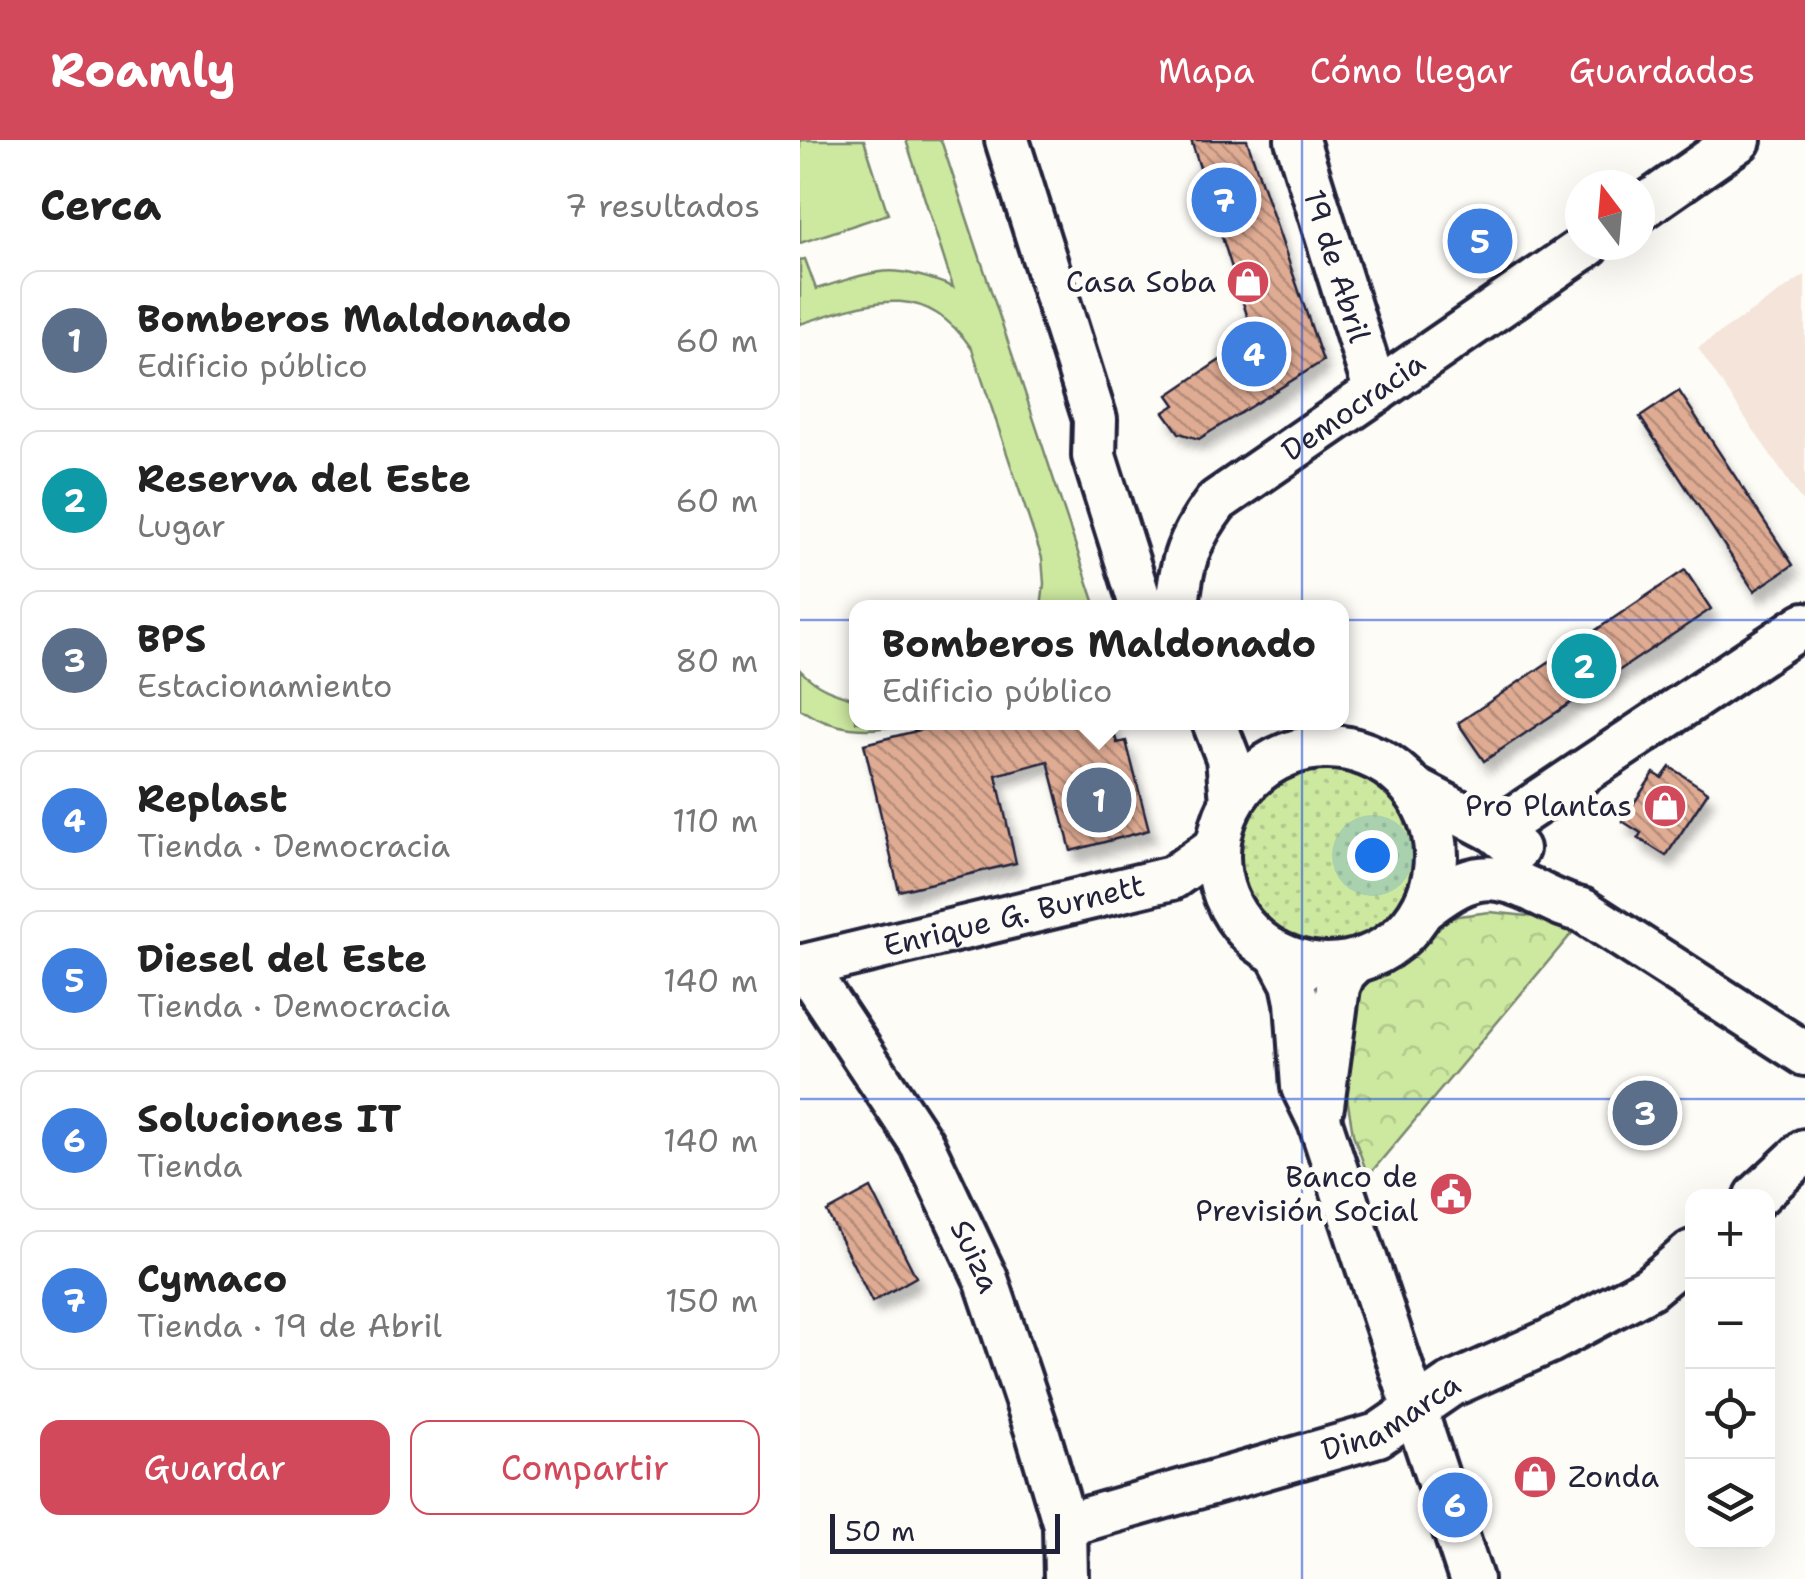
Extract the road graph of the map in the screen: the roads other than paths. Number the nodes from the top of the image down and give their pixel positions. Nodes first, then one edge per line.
1 (1007, 140) edge
2 (1297, 140) edge
3 (1739, 140) edge
4 (1655, 199) edge
5 (1566, 260) edge
6 (1376, 392) junction
7 (1095, 419) junction
8 (1139, 600) edge
9 (1173, 600) edge
10 (1177, 600) edge
11 (1805, 624) edge
12 (1217, 730) edge
13 (1322, 730) edge
14 (1379, 760) junction
15 (1413, 788) junction
16 (1232, 801) junction
17 (1496, 831) junction
18 (1218, 846) junction
19 (1225, 900) junction
20 (1422, 910) junction
21 (1582, 910) junction
22 (1278, 953) junction
23 (1355, 962) junction
24 (806, 978) edge
25 (1805, 1054) edge
26 (1320, 1122) junction
27 (1805, 1151) edge
28 (1764, 1189) edge
29 (1685, 1258) edge
30 (1416, 1408) junction
31 (1065, 1525) junction
32 (1066, 1579) edge
33 (1470, 1579) edge

1 - 7 street
2 - 6 street, 19 de Abril
3 - 4 street
5 - 6 street, Democracia
6 - 10 street, Democracia
7 - 8 street
7 - 9 street
11 - 17 street
12 - 16 street
13 - 14 street
14 - 15 street
14 - 16 street
15 - 17 street
15 - 20 street
16 - 18 street
17 - 21 street
18 - 19 street
18 - 24 street, Enrique G. Burnett
19 - 22 street
19 - 24 street, Enrique G. Burnett
20 - 21 street
20 - 23 street
21 - 25 street
22 - 23 street
22 - 26 street
23 - 26 street
24 - 31 street, Suiza
26 - 30 street
27 - 28 street
29 - 30 street, Dinamarca
30 - 31 street, Dinamarca
30 - 33 street
31 - 32 street, Suiza

